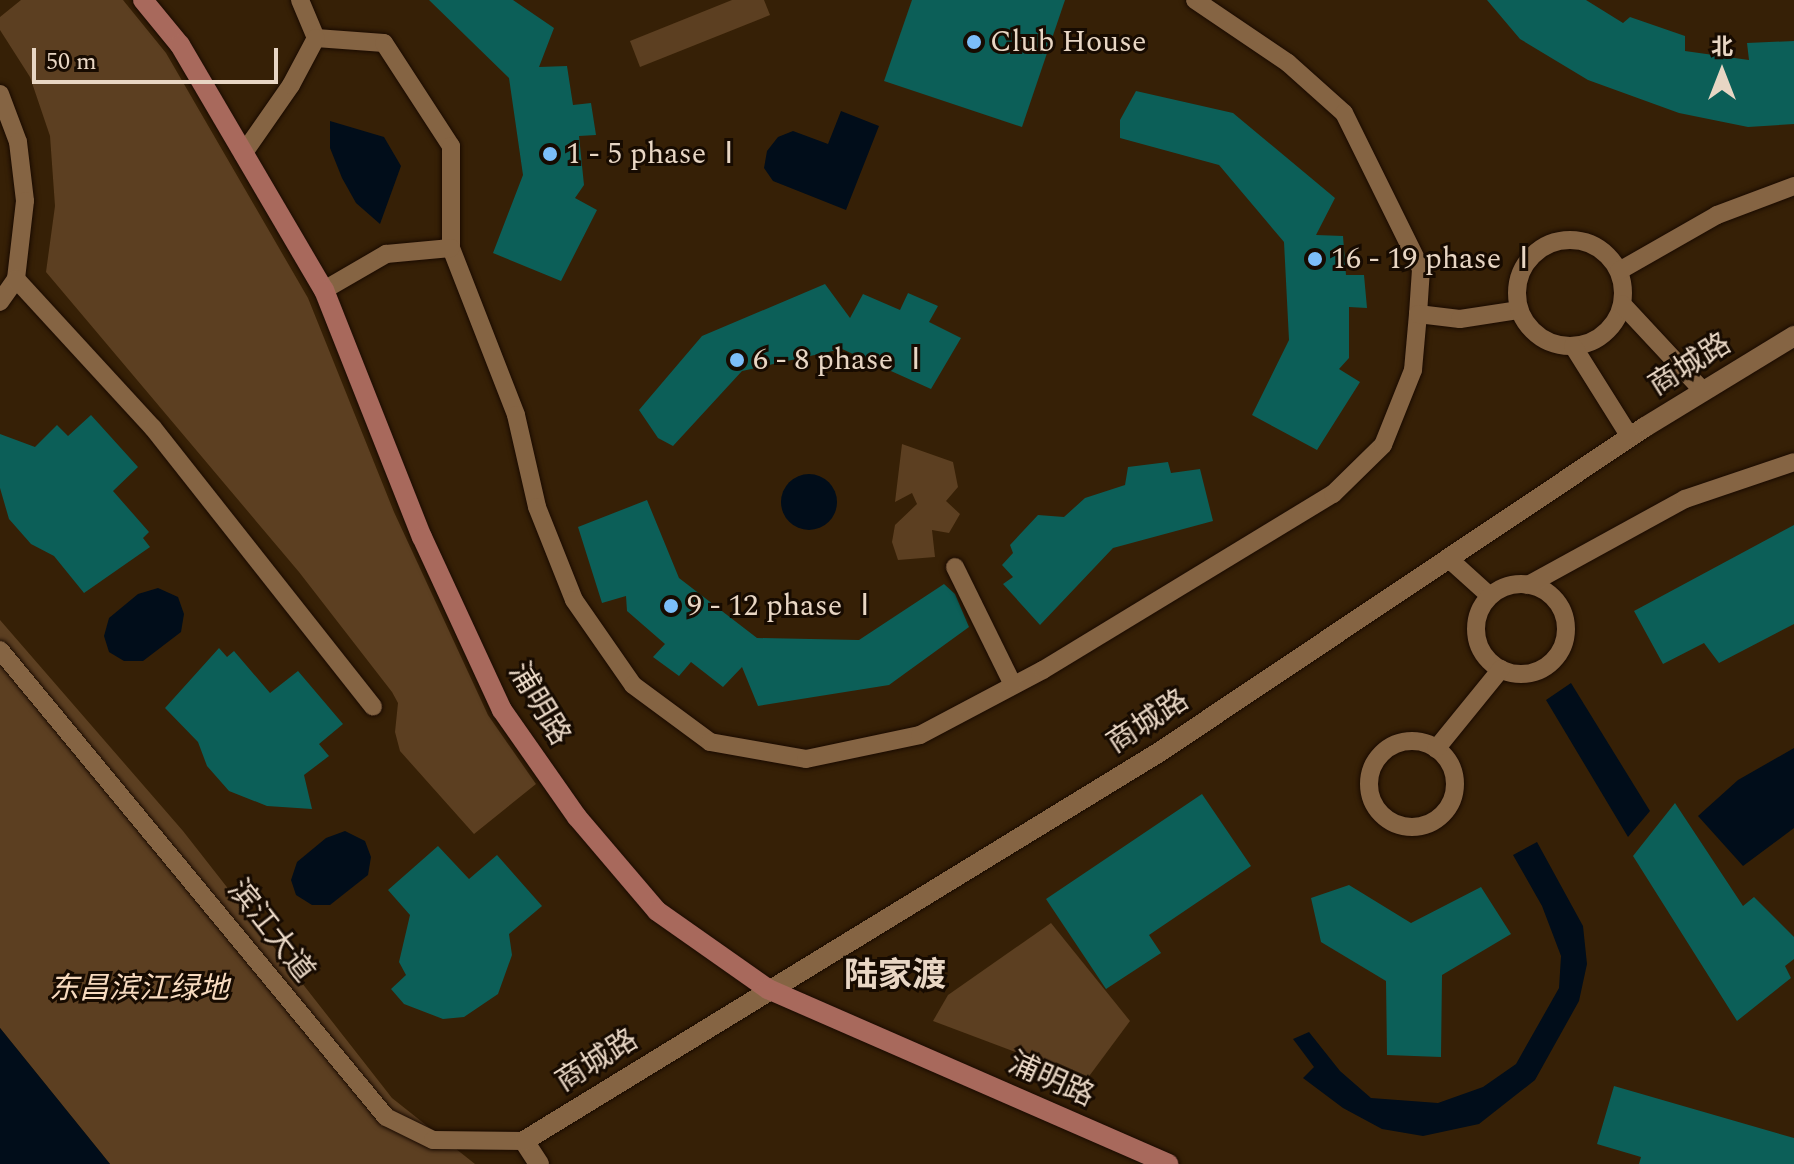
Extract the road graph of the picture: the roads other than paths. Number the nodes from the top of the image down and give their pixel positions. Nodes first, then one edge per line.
1 (143, 0) edge
2 (300, 0) edge
3 (1195, 0) edge
4 (316, 38) junction
5 (0, 94) edge
6 (243, 154) junction
7 (1794, 186) edge
8 (451, 248) junction
9 (1619, 271) junction
10 (16, 279) junction
11 (324, 290) junction
12 (0, 302) edge
13 (1622, 304) junction
14 (1519, 310) junction
15 (1418, 314) junction
16 (1794, 336) edge
17 (1573, 346) junction
18 (1703, 391) junction
19 (1630, 437) junction
20 (1794, 462) edge
21 (1449, 559) junction
22 (955, 567) dead end
23 (1528, 585) junction
24 (1490, 596) junction
25 (0, 650) edge
26 (1501, 669) junction
27 (1013, 685) junction
28 (373, 707) dead end
29 (1436, 749) junction
30 (768, 989) junction
31 (524, 1141) junction
32 (539, 1164) edge
33 (1168, 1164) edge

1 - 6 main road, 浦明路
2 - 4 lane
3 - 15 lane
4 - 6 lane
4 - 8 lane
5 - 10 lane
6 - 11 main road, 浦明路
7 - 9 lane
8 - 11 lane
8 - 27 lane
9 - 13 lane
9 - 14 lane
10 - 12 lane
10 - 28 lane
11 - 30 main road, 浦明路
13 - 17 lane
13 - 18 lane
14 - 15 lane
14 - 17 lane
15 - 27 lane
16 - 18 street, 商城路
17 - 19 lane
18 - 19 street, 商城路
19 - 21 street, 商城路
20 - 23 lane
21 - 24 lane
21 - 30 street, 商城路
22 - 27 lane
23 - 24 lane
23 - 26 lane
24 - 26 lane
25 - 31 lane, 滨江大道
26 - 29 lane
29 - 29 lane
30 - 31 street, 商城路
30 - 33 main road, 浦明路
31 - 32 street

